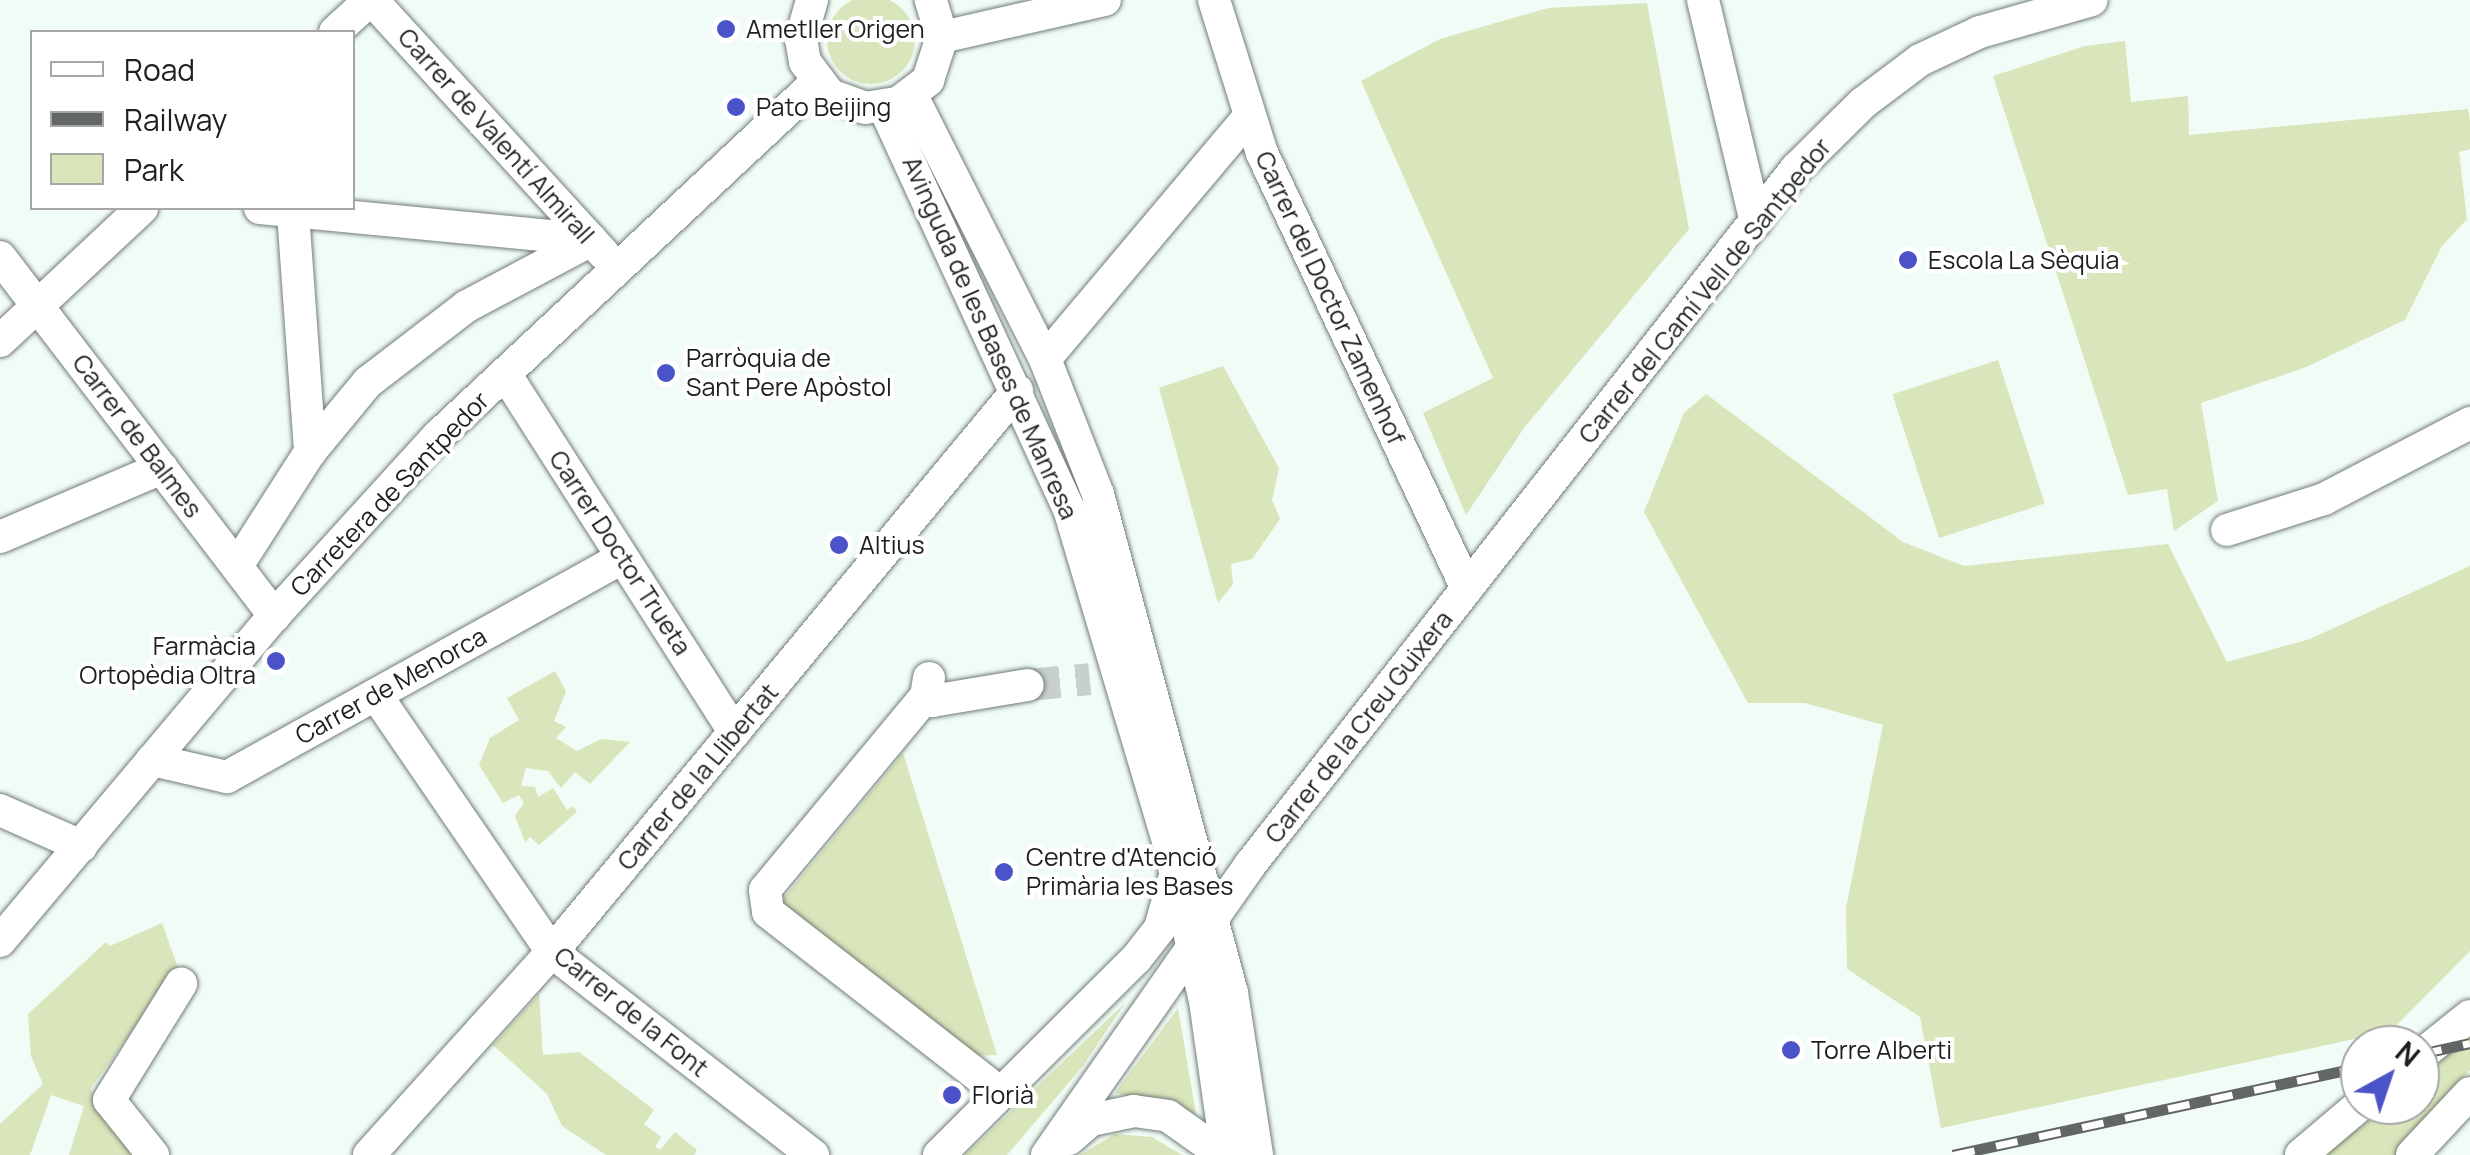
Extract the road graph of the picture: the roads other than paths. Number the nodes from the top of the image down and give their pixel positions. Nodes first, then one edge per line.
1 (371, 0) edge
2 (812, 0) edge
3 (931, 0) edge
4 (1106, 0) edge
5 (1214, 0) edge
6 (1703, 0) edge
7 (2092, 0) edge
8 (337, 30) edge
9 (942, 37) junction
10 (817, 82) junction
11 (898, 101) junction
12 (1248, 118) junction
13 (140, 210) edge
14 (276, 210) edge
15 (1756, 222) junction
16 (591, 240) junction
17 (0, 258) edge
18 (620, 272) junction
19 (37, 306) junction
20 (0, 341) edge
21 (1045, 359) junction
22 (506, 375) junction
23 (1016, 390) junction
24 (2470, 423) edge
25 (310, 452) junction
26 (162, 468) junction
27 (2227, 530) dead end
28 (0, 538) edge
29 (622, 558) junction
30 (237, 566) junction
31 (1467, 588) junction
32 (274, 616) junction
33 (1028, 684) tunnel mouth
34 (376, 695) junction
35 (734, 732) junction
36 (152, 760) junction
37 (0, 810) edge
38 (80, 846) junction
39 (1174, 873) junction
40 (1212, 918) junction
41 (0, 941) edge
42 (1192, 948) junction
43 (552, 952) junction
44 (181, 984) dead end
45 (2470, 1016) edge
46 (2440, 1040) edge
47 (998, 1091) junction
48 (2470, 1094) edge
49 (2340, 1122) edge
50 (153, 1155) edge
51 (370, 1155) edge
52 (813, 1155) edge
53 (939, 1155) edge
54 (1048, 1155) edge
55 (1225, 1155) edge
56 (1257, 1155) edge
57 (2301, 1155) edge
58 (2412, 1155) edge

1 - 8 street
1 - 16 street, Carrer de Valentí Almirall
2 - 10 street
3 - 9 street
4 - 9 street
5 - 12 street, Carrer del Doctor Zamenhof
6 - 15 street
7 - 15 street, Carrer del Camí Vell de Santpedor
9 - 11 street
10 - 11 street
10 - 18 street, Carretera de Santpedor
11 - 21 street, Avinguda de les Bases de Manresa
11 - 23 street, Avinguda de les Bases de Manresa
12 - 21 street
12 - 31 street, Carrer del Doctor Zamenhof
13 - 19 street
14 - 16 street
14 - 25 street
15 - 31 street, Carrer del Camí Vell de Santpedor
16 - 18 street, Carrer de Valentí Almirall
16 - 25 street
17 - 19 street, Carrer de Balmes
18 - 22 street, Carretera de Santpedor
19 - 20 street
19 - 26 street, Carrer de Balmes
21 - 40 street, Avinguda de les Bases de Manresa
22 - 29 street, Carrer Doctor Trueta
22 - 32 street, Carretera de Santpedor
23 - 35 street, Carrer de la Llibertat
23 - 39 street, Avinguda de les Bases de Manresa
24 - 27 street
25 - 30 street
26 - 28 street
26 - 30 street, Carrer de Balmes
29 - 34 street, Carrer de Menorca
29 - 35 street, Carrer Doctor Trueta
30 - 32 street, Carrer de Balmes
31 - 40 street, Carrer de la Creu Guixera
32 - 36 street, Carretera de Santpedor
33 - 47 street
34 - 36 street, Carrer de Menorca
34 - 43 street, Carrer de la Font
35 - 43 street, Carrer de la Llibertat
36 - 38 street, Carretera de Santpedor
37 - 38 street
38 - 41 street, Carretera de Santpedor
39 - 42 street, Avinguda de les Bases de Manresa
39 - 47 street
40 - 42 street, Carrer de la Creu Guixera
40 - 56 street, Avinguda de les Bases de Manresa
42 - 54 street, Carrer de la Creu Guixera
42 - 55 street, Avinguda de les Bases de Manresa
43 - 51 street, Carrer de la Llibertat
43 - 52 street, Carrer de la Font
44 - 50 street
45 - 46 street
47 - 53 street
48 - 58 street
49 - 57 street
54 - 55 street

